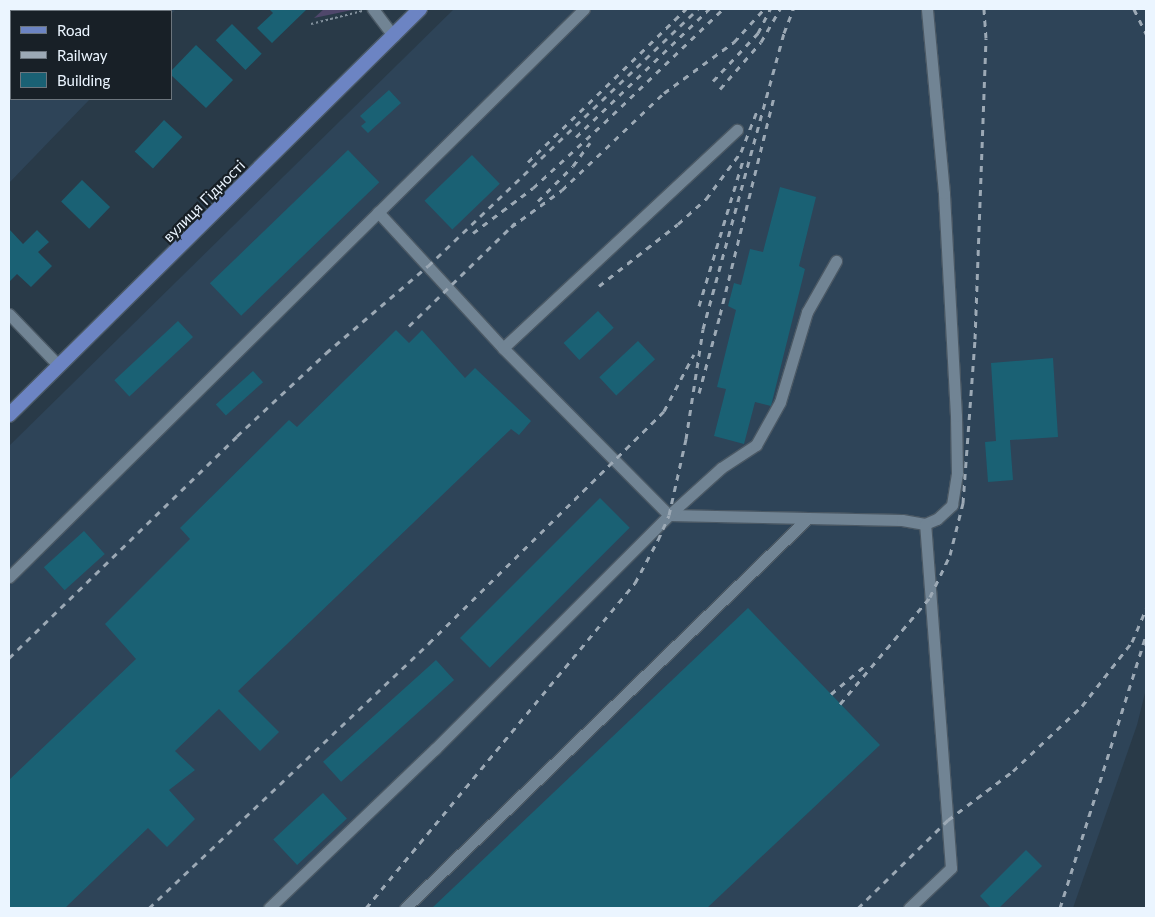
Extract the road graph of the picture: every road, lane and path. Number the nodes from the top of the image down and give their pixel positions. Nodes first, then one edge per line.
1 (366, 9) edge
2 (373, 9) edge
3 (420, 9) edge
4 (584, 9) edge
5 (927, 9) edge
6 (311, 24) dead end
7 (393, 36) junction
8 (737, 130) dead end
9 (378, 212) junction
10 (836, 261) dead end
11 (11, 319) edge
12 (503, 348) junction
13 (59, 366) junction
14 (9, 415) edge
15 (669, 515) junction
16 (807, 519) junction
17 (925, 524) junction
18 (9, 577) edge
19 (269, 908) edge
20 (405, 908) edge
21 (909, 908) edge

1 - 6 path
2 - 7 lane
3 - 7 main road, вулиця Гідності
4 - 9 lane
5 - 17 lane
7 - 13 main road, вулиця Гідності
8 - 12 lane
9 - 12 lane
9 - 18 lane
10 - 15 lane
11 - 13 lane
12 - 15 lane
13 - 14 main road, вулиця Гідності
15 - 16 lane
15 - 19 lane
16 - 17 lane
16 - 20 lane
17 - 21 lane

